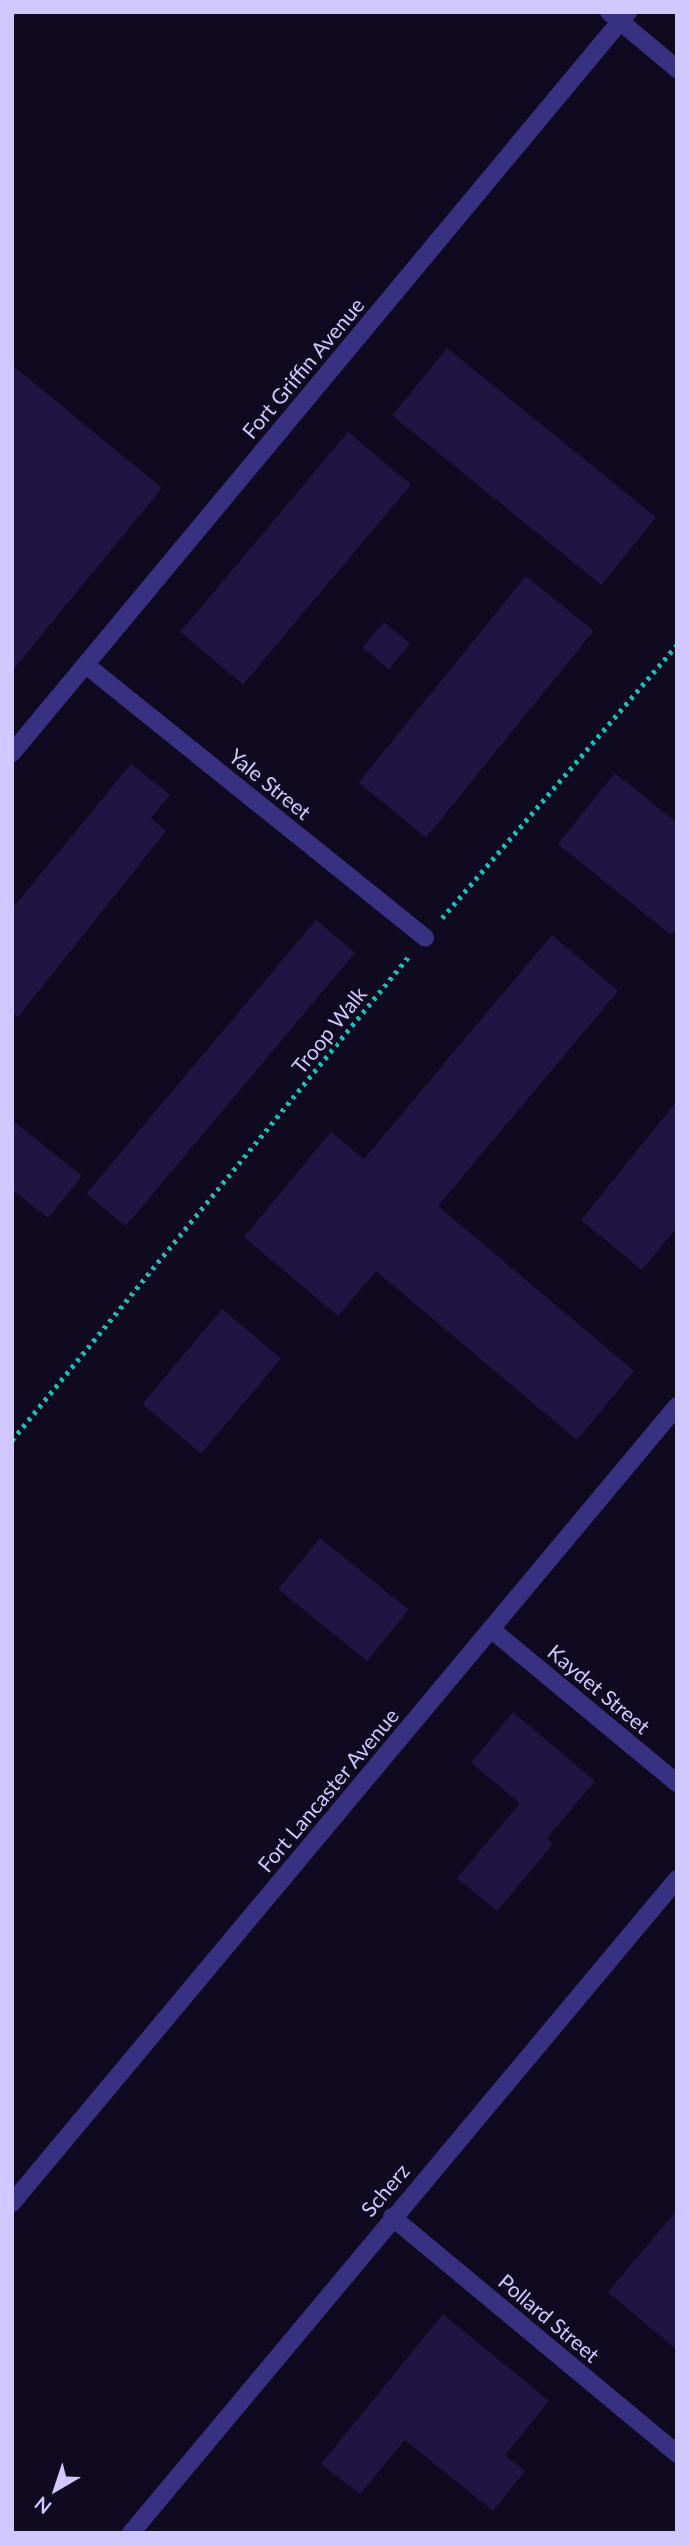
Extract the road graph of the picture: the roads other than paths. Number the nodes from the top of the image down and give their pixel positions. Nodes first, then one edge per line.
1 (619, 15) edge
2 (677, 69) edge
3 (86, 665) junction
4 (12, 753) edge
5 (425, 938) road end
6 (677, 1406) edge
7 (492, 1630) junction
8 (677, 1783) edge
9 (677, 1879) edge
10 (12, 2203) edge
11 (392, 2217) junction
12 (677, 2454) edge
13 (131, 2533) edge

1 - 2 street
1 - 3 street, Fort Griffin Avenue
3 - 4 street, Fort Griffin Avenue
3 - 5 street, Yale Street
6 - 7 street, Fort Lancaster Avenue
7 - 8 street, Kaydet Street
7 - 10 street, Fort Lancaster Avenue
9 - 11 street, Scherz
11 - 12 street, Pollard Street
11 - 13 street, Scherz

